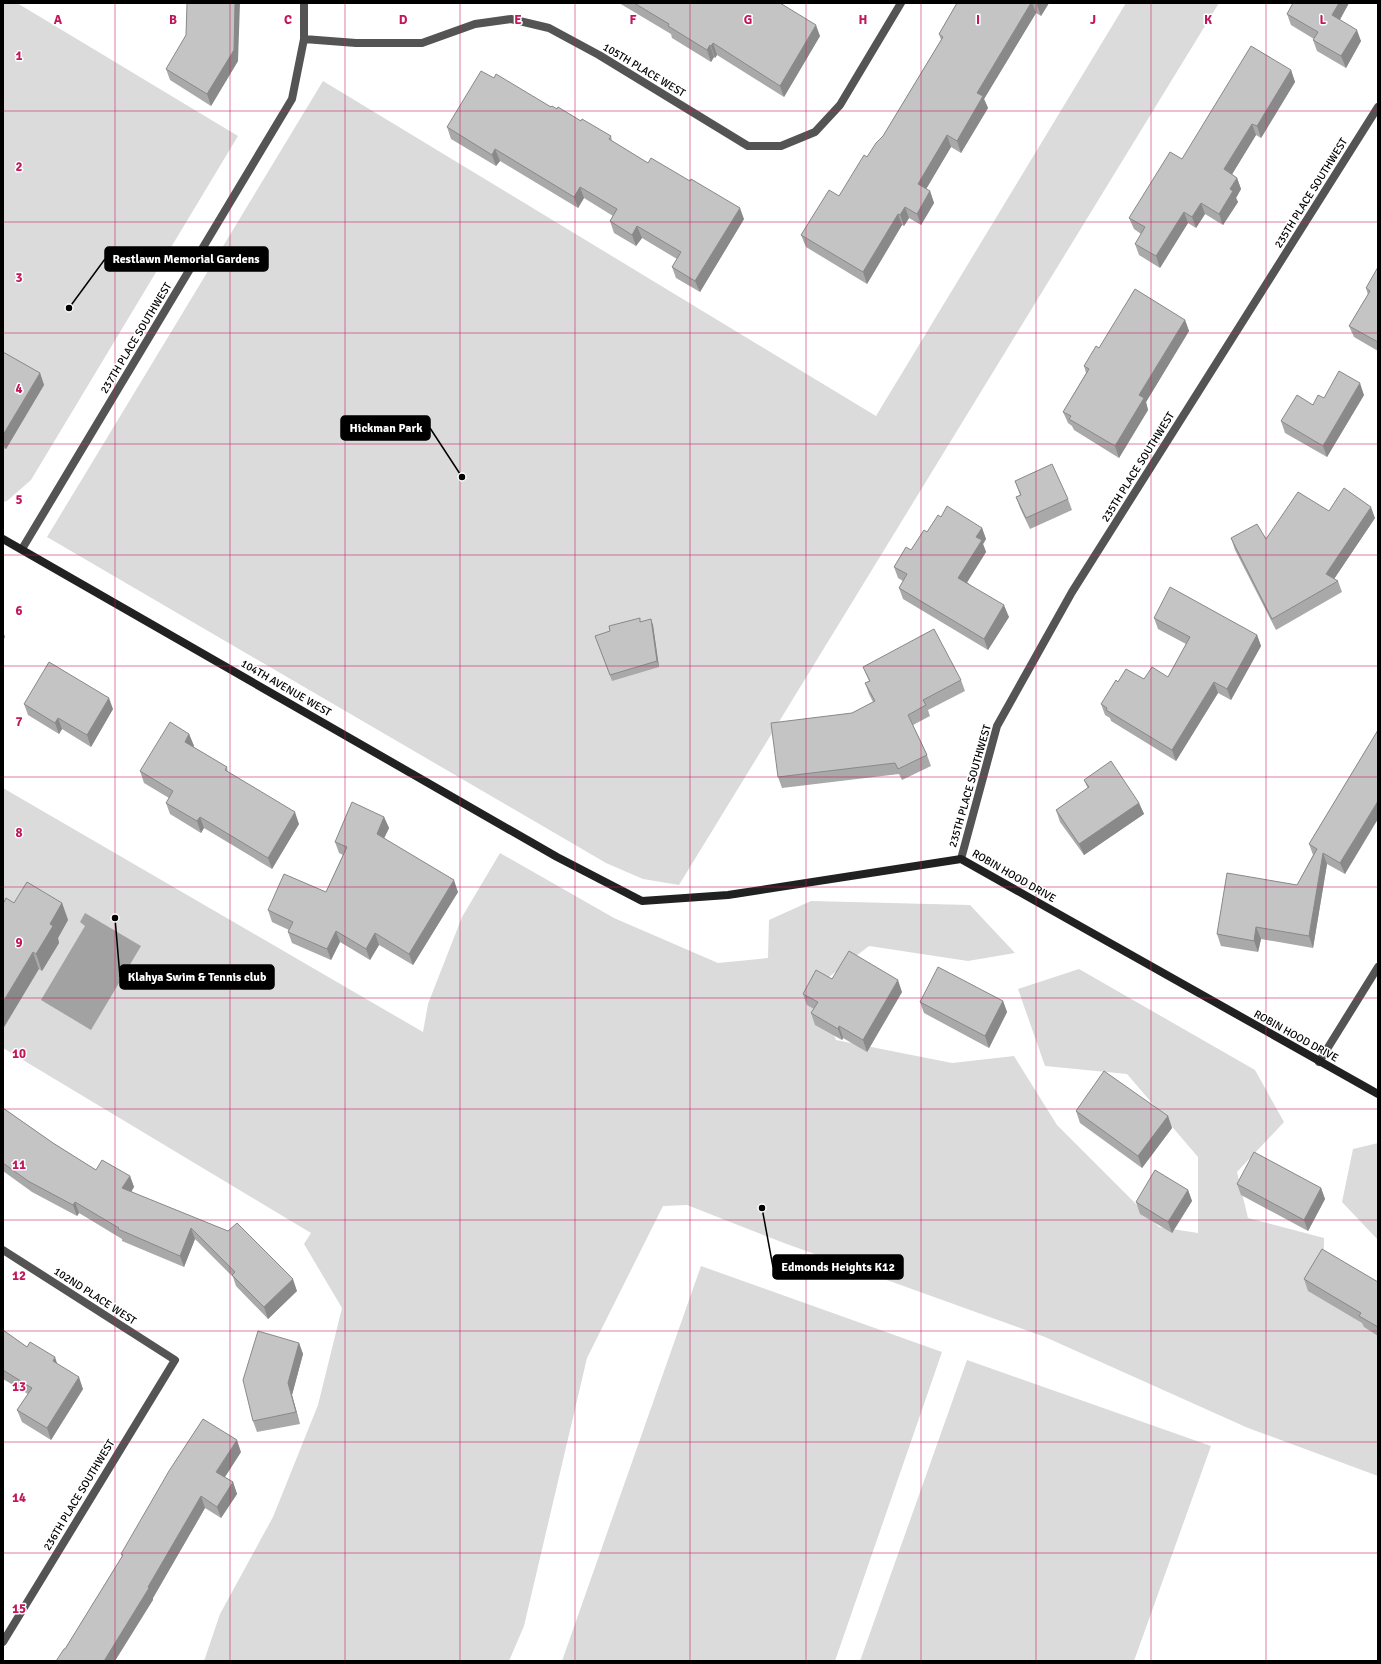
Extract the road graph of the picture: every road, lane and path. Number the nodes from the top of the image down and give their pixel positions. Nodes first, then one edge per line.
1 (304, 3) edge
2 (901, 3) edge
3 (304, 39) junction
4 (1378, 107) edge
5 (3, 539) edge
6 (22, 549) junction
7 (557, 857) joint
8 (961, 859) junction
9 (1378, 967) edge
10 (1319, 1062) junction
11 (1378, 1094) edge
12 (3, 1250) edge
13 (175, 1360) joint
14 (3, 1642) edge

1 - 3 street, 237TH PLACE SOUTHWEST
2 - 3 street, 105TH PLACE WEST
3 - 6 street, 237TH PLACE SOUTHWEST
4 - 8 street, 235TH PLACE SOUTHWEST
5 - 6 street, 104TH AVENUE WEST
6 - 7 street, 104TH AVENUE WEST
7 - 8 street, ROBIN HOOD DRIVE
8 - 10 street, ROBIN HOOD DRIVE
9 - 10 street
10 - 11 street, ROBIN HOOD DRIVE
12 - 13 street, 102ND PLACE WEST
13 - 14 street, 236TH PLACE SOUTHWEST

